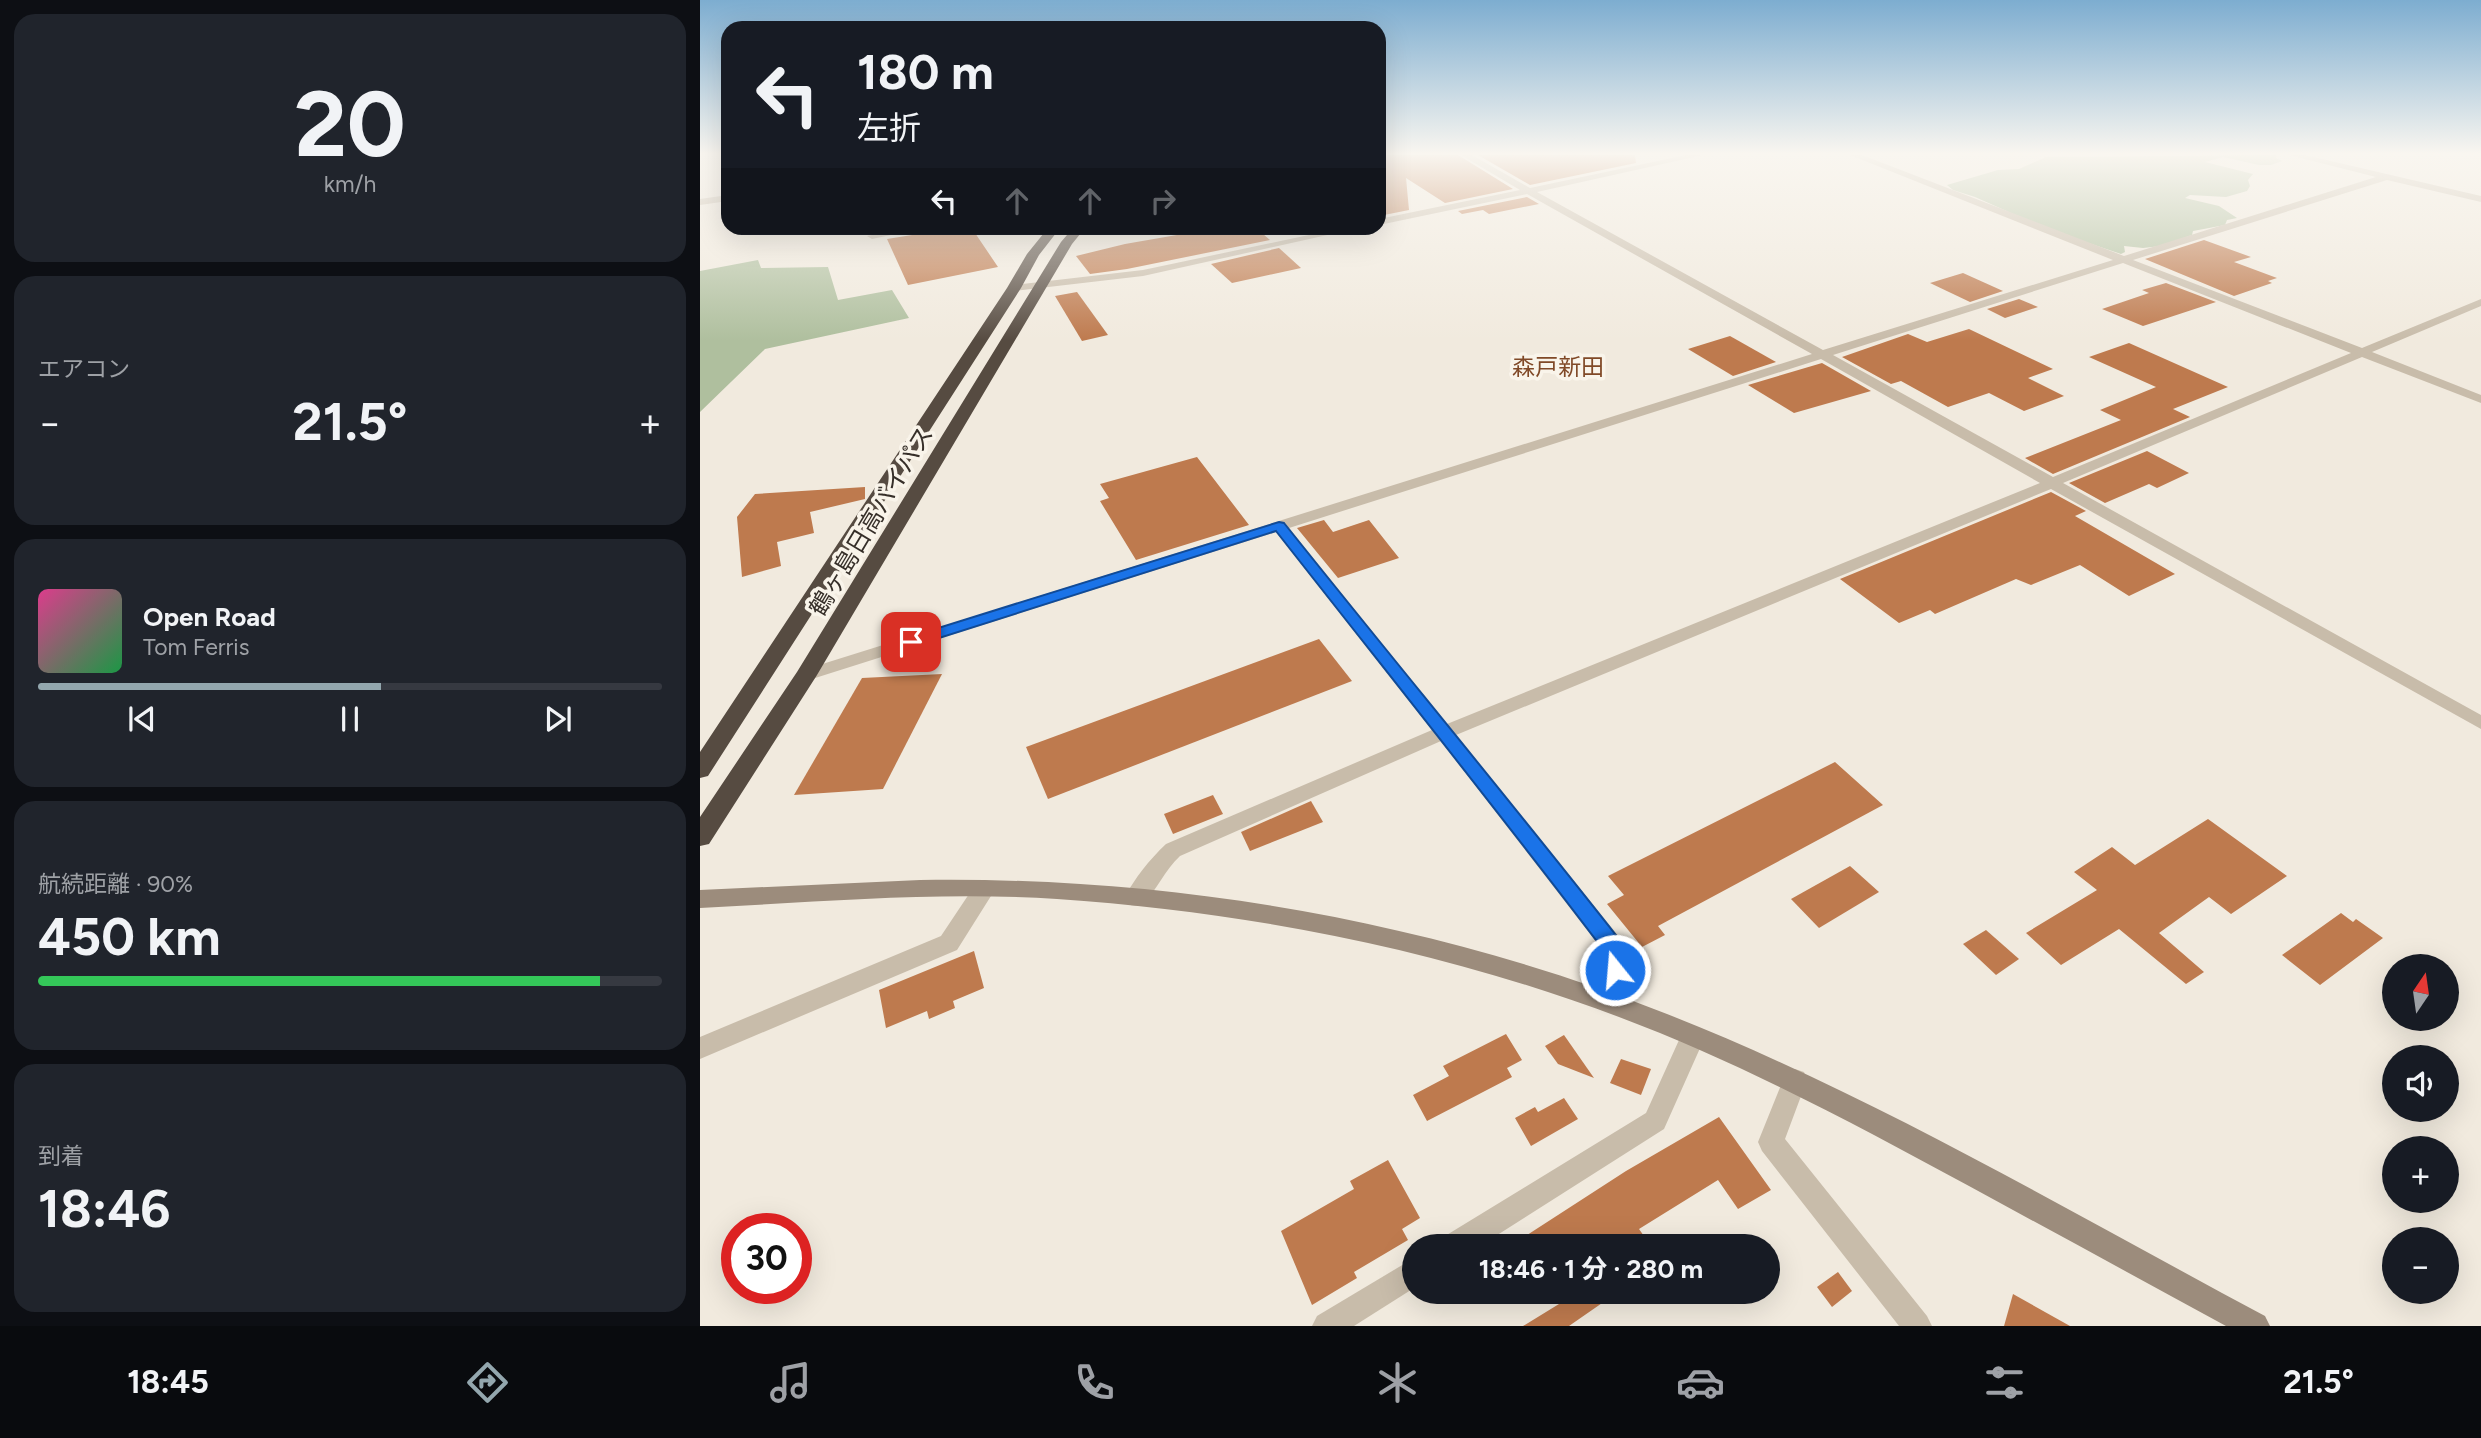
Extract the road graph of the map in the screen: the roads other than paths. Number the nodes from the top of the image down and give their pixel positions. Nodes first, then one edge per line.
1 (1404, 217) edge
2 (1576, 217) edge
3 (2013, 217) edge
4 (2260, 217) edge
5 (1386, 221) edge
6 (878, 235) edge
7 (1048, 235) edge
8 (1074, 235) edge
9 (1321, 235) edge
10 (872, 236) dead end
11 (2123, 260) junction
12 (1040, 287) junction
13 (1014, 288) junction
14 (2481, 302) edge
15 (2359, 352) junction
16 (1821, 355) junction
17 (2481, 399) edge
18 (2049, 482) junction
19 (1279, 526) junction
20 (806, 675) junction
21 (2481, 723) edge
22 (1443, 733) junction
23 (700, 770) edge
24 (700, 837) edge
25 (985, 888) junction
26 (1135, 898) junction
27 (700, 899) edge
28 (1600, 999) junction
29 (1693, 1037) junction
30 (700, 1048) edge
31 (1794, 1080) junction
32 (1474, 1234) edge
33 (1402, 1279) edge
34 (1327, 1326) edge
35 (1917, 1326) edge
36 (2255, 1326) edge

1 - 5 street
2 - 16 street
3 - 11 street
4 - 11 street
6 - 10 street
7 - 13 highway, 鶴ヶ島日高バイパス
8 - 12 highway, 鶴ヶ島日高バイパス
9 - 12 street
11 - 15 street
11 - 16 street
12 - 13 street
12 - 20 highway, 鶴ヶ島日高バイパス
13 - 23 highway, 鶴ヶ島日高バイパス
14 - 15 street
15 - 17 street
15 - 18 street
16 - 18 street
16 - 19 street
18 - 21 street
18 - 22 street
19 - 20 street
19 - 22 street
20 - 24 highway, 鶴ヶ島日高バイパス
22 - 26 street
22 - 28 street
25 - 26 street
25 - 27 street
25 - 30 street
26 - 28 street
28 - 29 street
29 - 31 street
29 - 32 street
31 - 35 street
31 - 36 street
33 - 34 street

